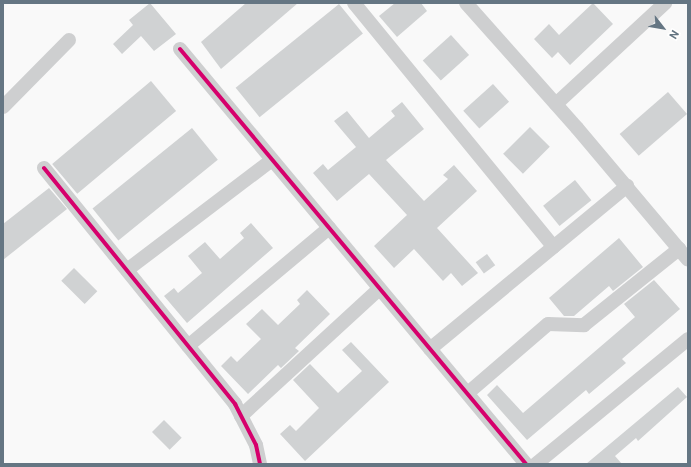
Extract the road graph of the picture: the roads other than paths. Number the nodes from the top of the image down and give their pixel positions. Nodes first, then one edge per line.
1 (354, 3) edge
2 (466, 3) edge
3 (665, 3) edge
4 (69, 40) dead end
5 (180, 49) dead end
6 (556, 104) junction
7 (3, 107) edge
8 (272, 160) junction
9 (44, 168) dead end
10 (627, 186) junction
11 (329, 228) junction
12 (554, 247) junction
13 (679, 249) junction
14 (688, 260) edge
15 (127, 270) junction
16 (379, 289) junction
17 (688, 339) edge
18 (188, 346) junction
19 (430, 349) junction
20 (469, 392) junction
21 (241, 416) junction
22 (260, 464) edge
23 (526, 464) edge
24 (536, 464) edge

1 - 12 street
2 - 6 street
3 - 6 street
4 - 7 street
5 - 8 street
6 - 10 street
8 - 11 street
8 - 15 street
9 - 15 street
10 - 12 street
10 - 13 street
11 - 16 street
11 - 18 street
12 - 19 street
13 - 14 street
13 - 20 street
15 - 18 street
16 - 19 street
16 - 21 street
17 - 24 street
18 - 21 street
19 - 20 street
20 - 23 street
21 - 22 street

